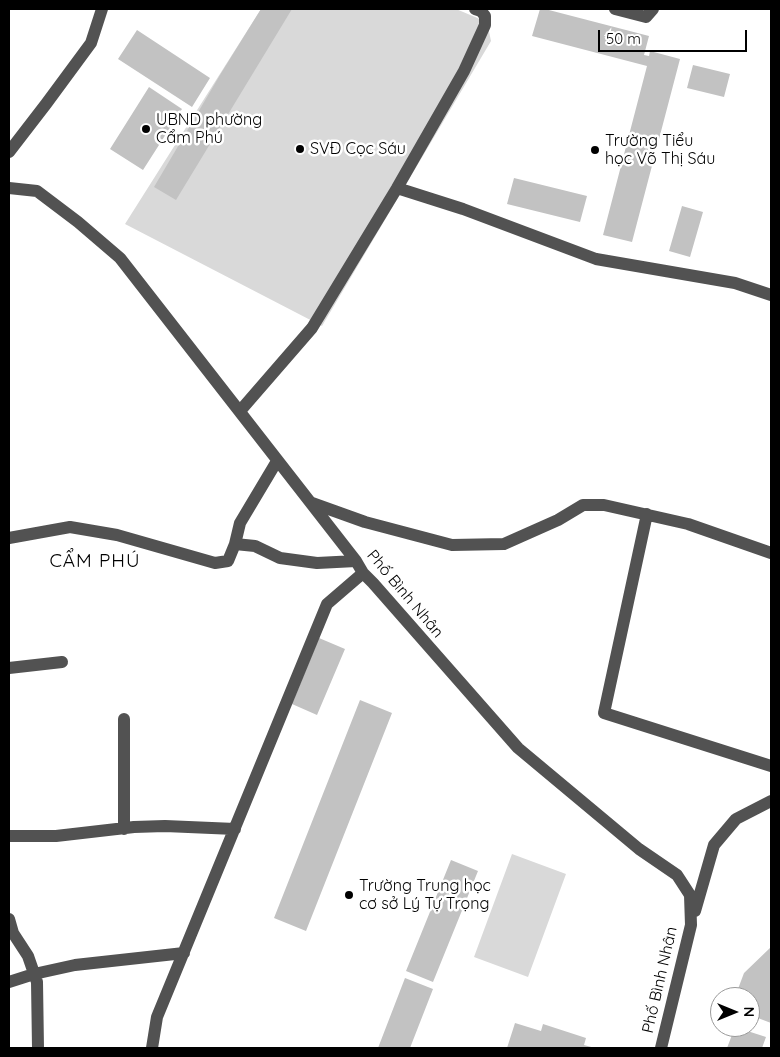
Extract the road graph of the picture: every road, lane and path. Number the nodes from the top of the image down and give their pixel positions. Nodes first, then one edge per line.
1 (102, 9) edge
2 (615, 9) edge
3 (653, 9) edge
4 (480, 10) edge
5 (9, 152) edge
6 (9, 188) edge
7 (397, 188) junction
8 (771, 295) edge
9 (240, 411) junction
10 (278, 461) junction
11 (311, 503) junction
12 (647, 514) junction
13 (9, 538) edge
14 (235, 544) junction
15 (771, 553) edge
16 (356, 561) junction
17 (363, 573) junction
18 (62, 662) dead end
19 (9, 668) edge
20 (124, 719) dead end
21 (771, 766) edge
22 (771, 801) edge
23 (124, 829) junction
24 (235, 829) junction
25 (9, 836) edge
26 (9, 919) edge
27 (691, 926) junction
28 (184, 953) junction
29 (34, 974) junction
30 (9, 982) edge
31 (38, 1048) edge
32 (152, 1048) edge
33 (661, 1048) edge

1 - 5 street
2 - 3 street
4 - 7 street
6 - 9 street, Phố Bình Nhân
7 - 8 street
7 - 9 street
9 - 10 street, Phố Bình Nhân
10 - 11 street, Phố Bình Nhân
10 - 14 street
11 - 12 street
11 - 16 street, Phố Bình Nhân
12 - 15 street
12 - 21 street
13 - 14 street
14 - 16 street
16 - 17 street, Phố Bình Nhân
17 - 24 street
17 - 27 street, Phố Bình Nhân
18 - 19 street
20 - 23 street
22 - 27 street
23 - 24 street
23 - 25 street
24 - 28 street
26 - 29 street
27 - 33 street, Phố Bình Nhân
28 - 29 street
28 - 32 street
29 - 30 street
29 - 31 street

